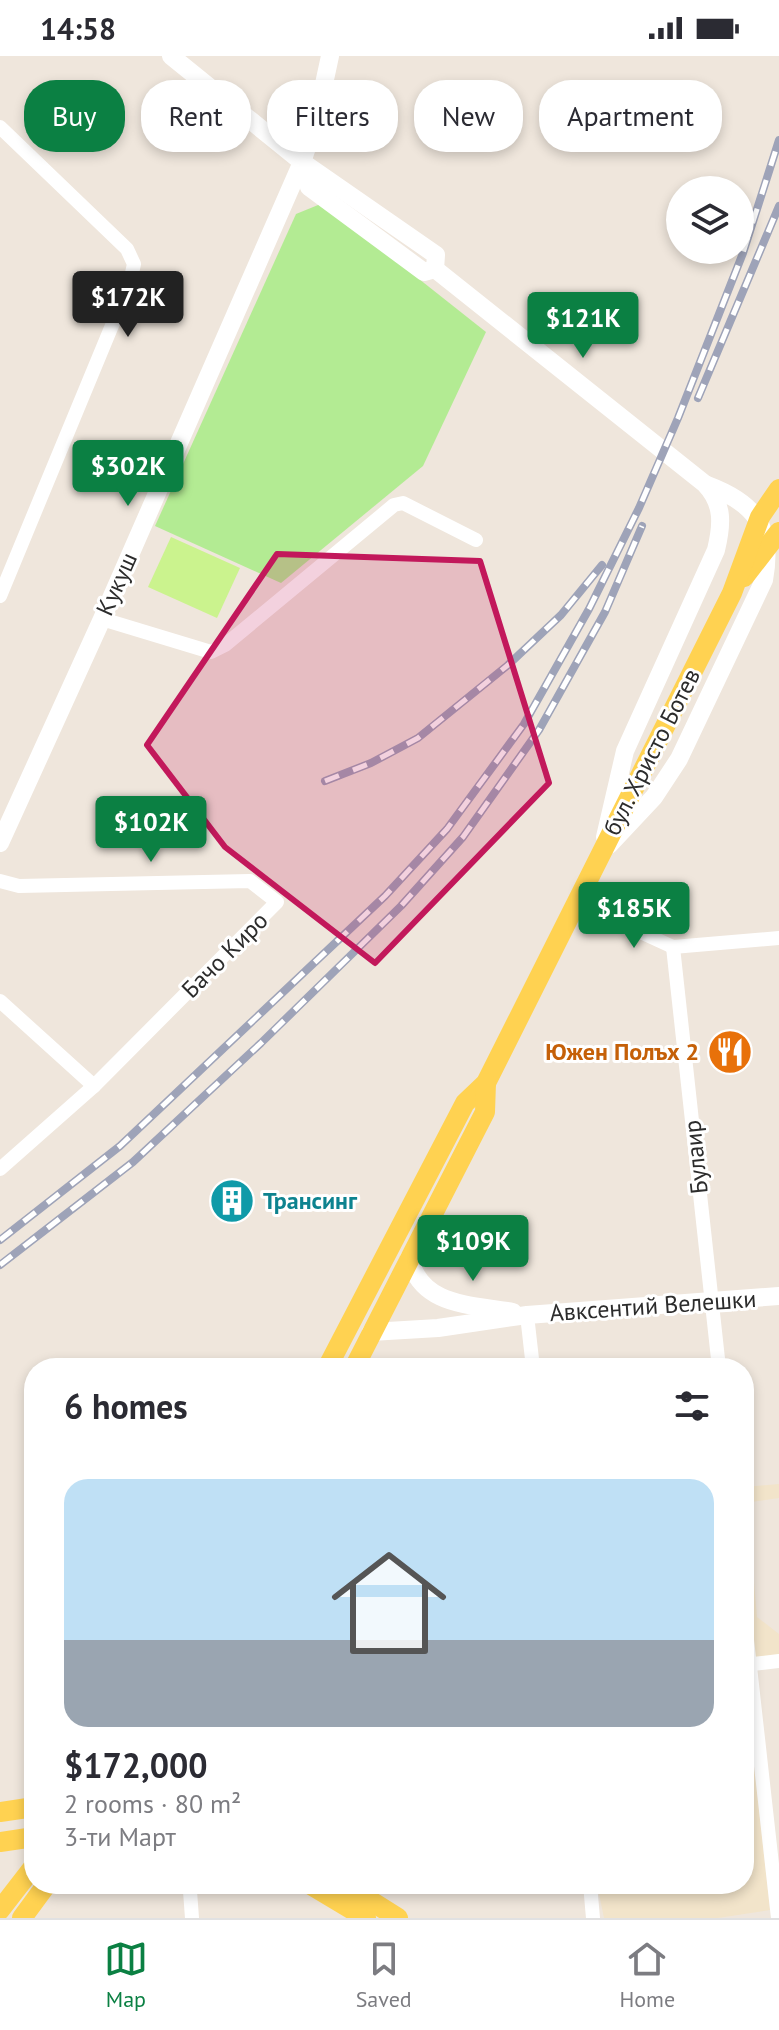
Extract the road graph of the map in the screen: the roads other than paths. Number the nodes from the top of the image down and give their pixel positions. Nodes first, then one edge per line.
1 (171, 56) edge
2 (330, 56) edge
3 (0, 127) edge
4 (302, 162) junction
5 (705, 484) junction
6 (779, 489) edge
7 (779, 532) edge
8 (476, 540) dead end
9 (732, 593) junction
10 (0, 596) edge
11 (102, 619) junction
12 (0, 843) edge
13 (602, 853) junction
14 (0, 881) edge
15 (610, 918) dead end
16 (779, 938) edge
17 (673, 947) junction
18 (0, 1001) edge
19 (486, 1083) junction
20 (94, 1086) junction
21 (0, 1169) edge
22 (409, 1258) junction
23 (779, 1296) edge
24 (713, 1303) junction
25 (527, 1315) junction
26 (346, 1330) junction
27 (371, 1332) junction
28 (332, 1358) edge
29 (359, 1358) edge
30 (532, 1358) edge
31 (718, 1358) edge
32 (779, 1661) edge
33 (754, 1663) edge
34 (754, 1721) edge
35 (24, 1808) edge
36 (0, 1812) edge
37 (24, 1838) edge
38 (0, 1842) edge
39 (24, 1879) edge
40 (40, 1894) edge
41 (190, 1894) edge
42 (326, 1894) edge
43 (360, 1894) edge
44 (591, 1894) edge
45 (0, 1910) edge
46 (22, 1918) edge
47 (192, 1918) edge
48 (366, 1918) edge
49 (398, 1918) edge
50 (593, 1918) edge
51 (778, 1918) edge

1 - 4 street
2 - 4 street, Кукуш
3 - 10 street
4 - 5 street
4 - 11 street, Кукуш
5 - 13 street
5 - 13 street
6 - 9 main road, бул. Христо Ботев
7 - 9 main road, бул. Христо Ботев
8 - 11 street
9 - 13 main road, бул. Христо Ботев
11 - 12 street, Кукуш
13 - 19 main road, бул. Христо Ботев
14 - 20 street, Бачо Киро
15 - 17 street
16 - 17 street
17 - 24 street, Булаир
18 - 20 street
19 - 22 main road, бул. Христо Ботев
19 - 26 main road, бул. Христо Ботев
20 - 21 street, Бачо Киро
22 - 25 street, Авксентий Велешки
22 - 27 main road, бул. Христо Ботев
23 - 24 street, Авксентий Велешки
24 - 25 street, Авксентий Велешки
24 - 31 street, Булаир
25 - 27 street, Авксентий Велешки
25 - 30 street
26 - 27 main road
26 - 28 main road, бул. Христо Ботев
27 - 29 main road, бул. Христо Ботев
32 - 33 street
34 - 51 street
35 - 36 main road
37 - 38 main road
39 - 45 main road
40 - 46 main road
41 - 47 street
42 - 48 main road
43 - 49 main road
44 - 50 street

